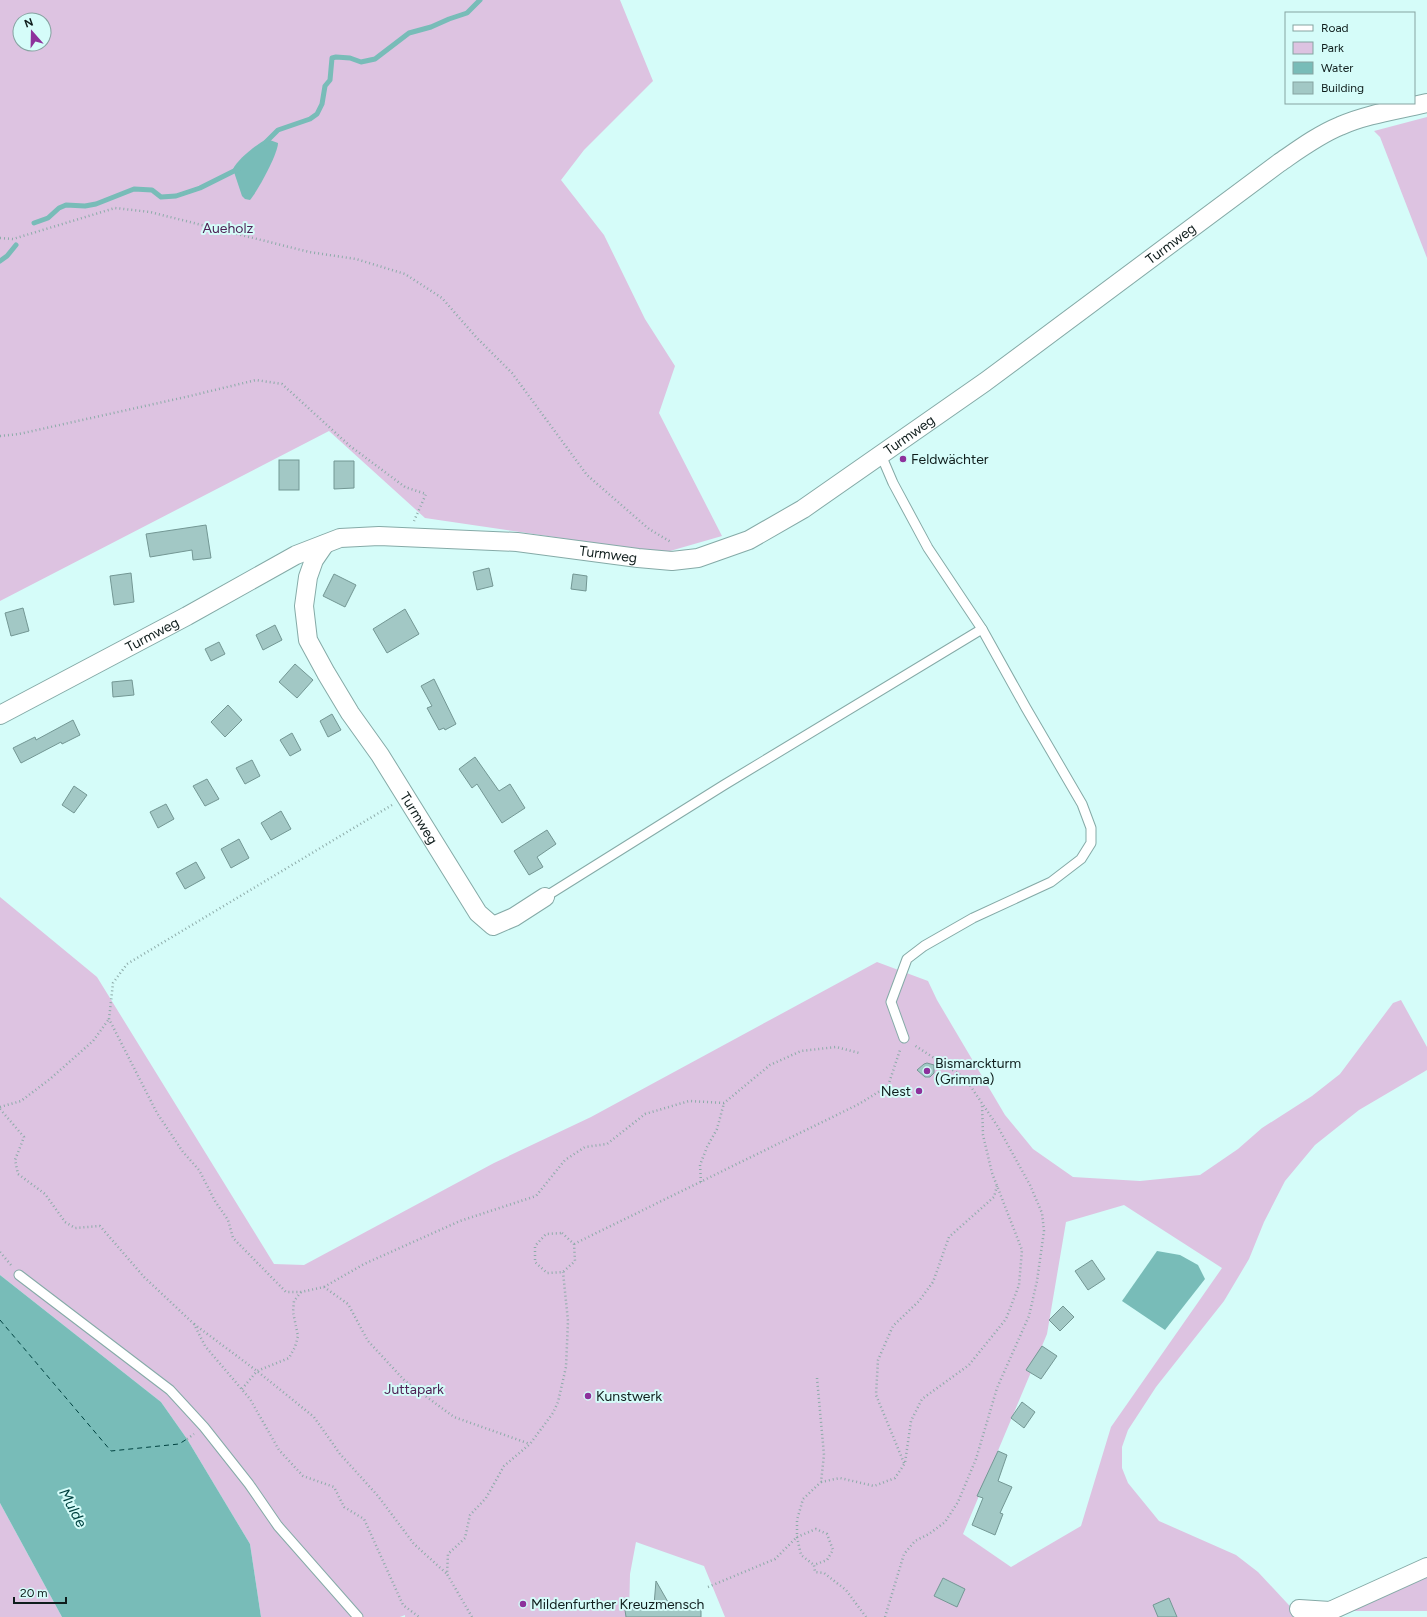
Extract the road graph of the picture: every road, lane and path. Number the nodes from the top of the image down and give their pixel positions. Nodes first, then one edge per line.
1 (1427, 103) edge
2 (0, 238) edge
3 (0, 436) edge
4 (881, 455) junction
5 (412, 537) junction
6 (674, 543) dead end
7 (325, 544) junction
8 (982, 629) junction
9 (0, 715) edge
10 (406, 796) junction
11 (545, 897) joint
12 (108, 1019) junction
13 (904, 1038) junction
14 (859, 1052) dead end
15 (724, 1103) junction
16 (982, 1104) junction
17 (0, 1108) edge
18 (701, 1182) junction
19 (997, 1185) junction
20 (574, 1244) junction
21 (0, 1252) edge
22 (564, 1272) junction
23 (19, 1275) joint
24 (324, 1287) junction
25 (301, 1292) junction
26 (194, 1324) junction
27 (257, 1371) junction
28 (818, 1378) dead end
29 (242, 1389) junction
30 (530, 1444) junction
31 (905, 1463) junction
32 (821, 1482) junction
33 (797, 1537) junction
34 (814, 1565) junction
35 (1427, 1567) edge
36 (447, 1574) junction
37 (708, 1587) dead end
38 (1298, 1609) dead end
39 (358, 1617) edge
40 (419, 1617) edge
41 (472, 1617) edge
42 (866, 1617) edge
43 (885, 1617) edge

1 - 4 street, Turmweg
2 - 6 path
3 - 5 path
4 - 5 street, Turmweg
4 - 8 lane
5 - 7 street, Turmweg
7 - 9 street, Turmweg
7 - 10 street, Turmweg
8 - 11 lane
8 - 13 lane
10 - 11 street, Turmweg
10 - 12 path
12 - 17 path
12 - 25 path
13 - 16 path
13 - 18 path
14 - 15 path
15 - 18 path
15 - 24 path
16 - 19 path
16 - 43 path
17 - 26 path
18 - 20 path
19 - 31 path
19 - 31 path
20 - 22 path
20 - 22 path
21 - 23 path
22 - 30 path
23 - 39 lane
24 - 25 path
24 - 30 path
25 - 27 path
26 - 27 path
26 - 29 path
27 - 29 path
27 - 36 path
28 - 32 path
29 - 40 path
30 - 36 path
31 - 32 path
32 - 33 path
33 - 34 path
33 - 34 path
33 - 37 path
34 - 42 path
35 - 38 street
36 - 41 path

